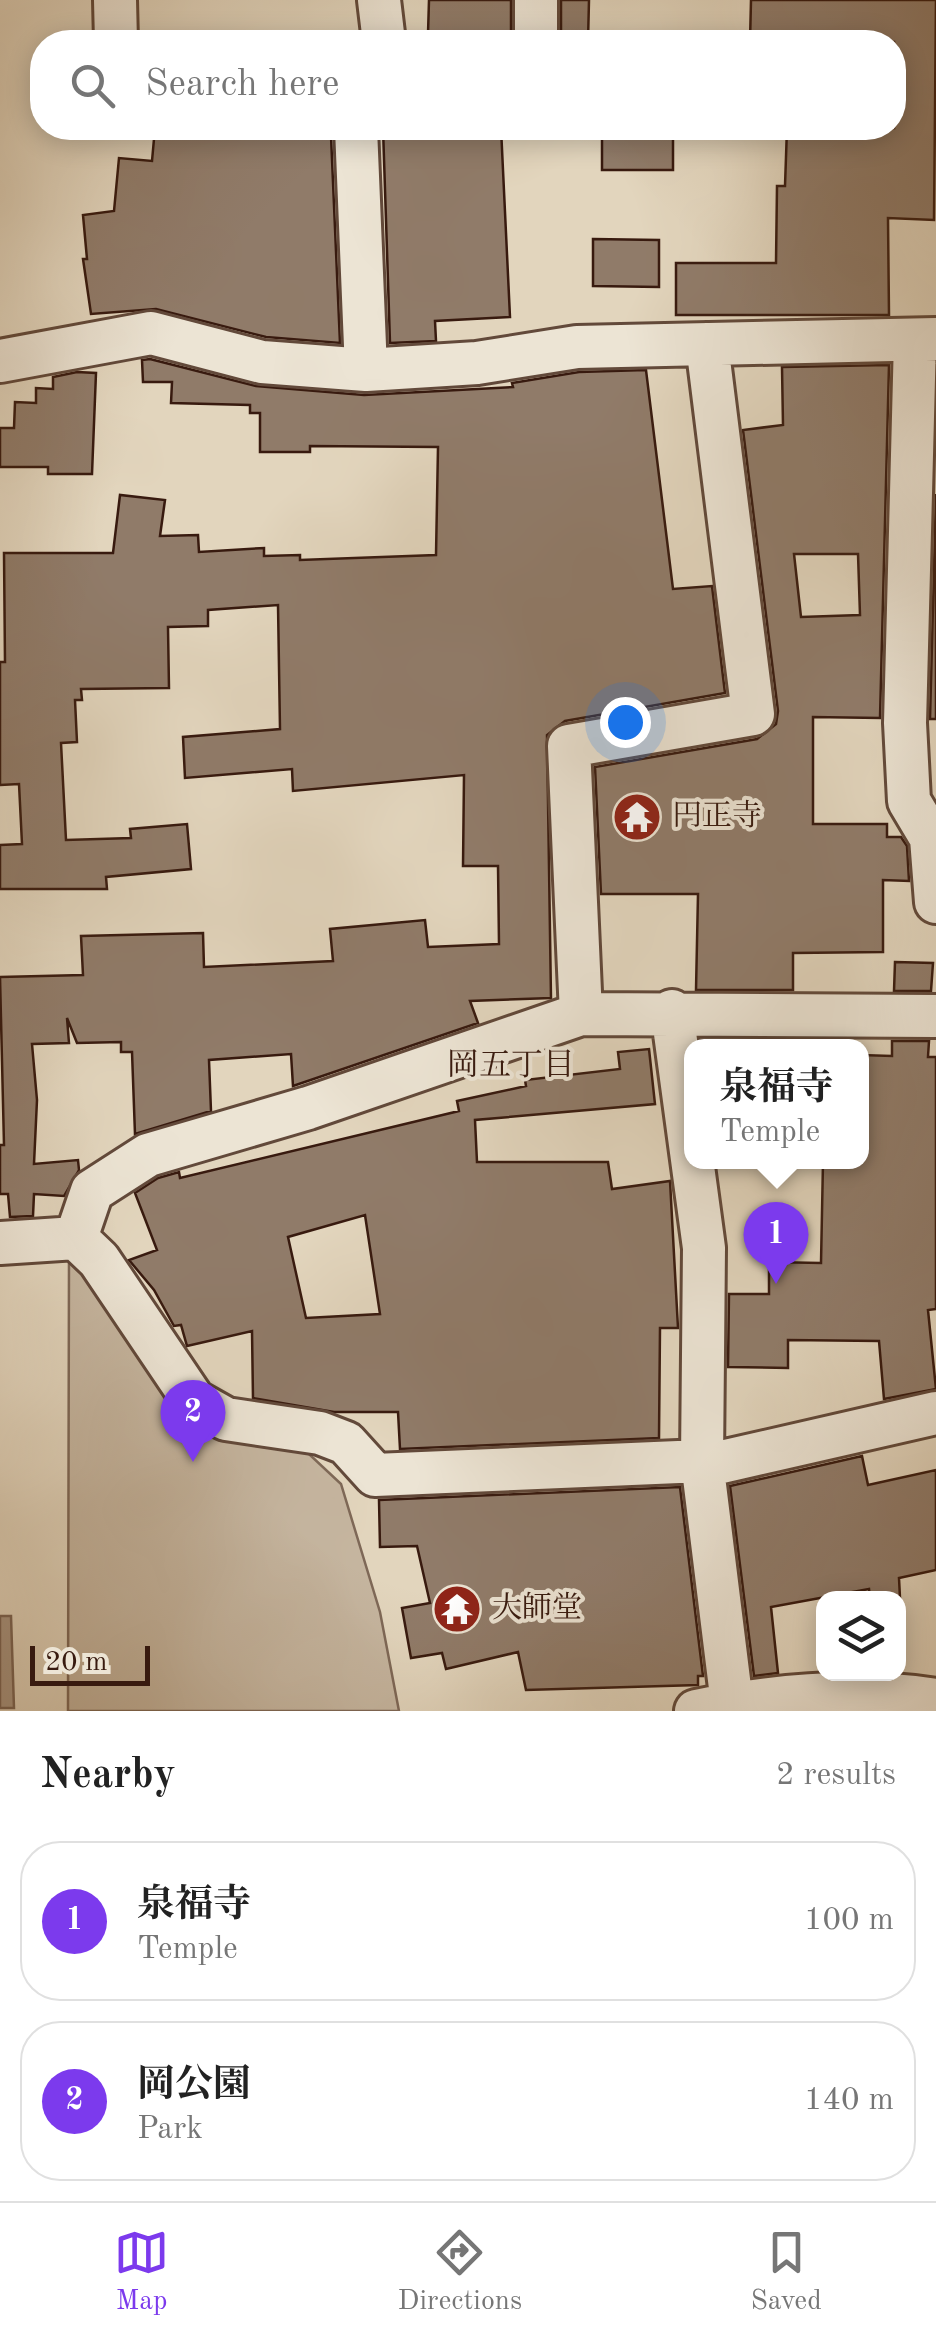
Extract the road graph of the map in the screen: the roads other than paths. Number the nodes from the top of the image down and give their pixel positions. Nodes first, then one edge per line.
1 (115, 0) edge
2 (379, 0) edge
3 (536, 0) edge
4 (116, 30) edge
5 (383, 30) edge
6 (536, 30) edge
7 (356, 140) edge
8 (926, 340) edge
9 (708, 344) junction
10 (0, 361) edge
11 (366, 370) junction
12 (936, 902) edge
13 (672, 1011) junction
14 (580, 1014) junction
15 (936, 1016) edge
16 (684, 1100) edge
17 (693, 1169) edge
18 (76, 1238) junction
19 (0, 1243) edge
20 (936, 1413) edge
21 (703, 1464) junction
22 (936, 1700) edge
23 (714, 1707) edge

1 - 4 street
2 - 5 street
3 - 6 street
7 - 11 street
8 - 9 street
8 - 12 street
9 - 11 street
9 - 14 street
10 - 11 street
13 - 14 street
13 - 15 street
13 - 16 street
14 - 18 street
17 - 21 street
18 - 19 street
18 - 21 street
20 - 21 street
21 - 23 street
22 - 23 street

